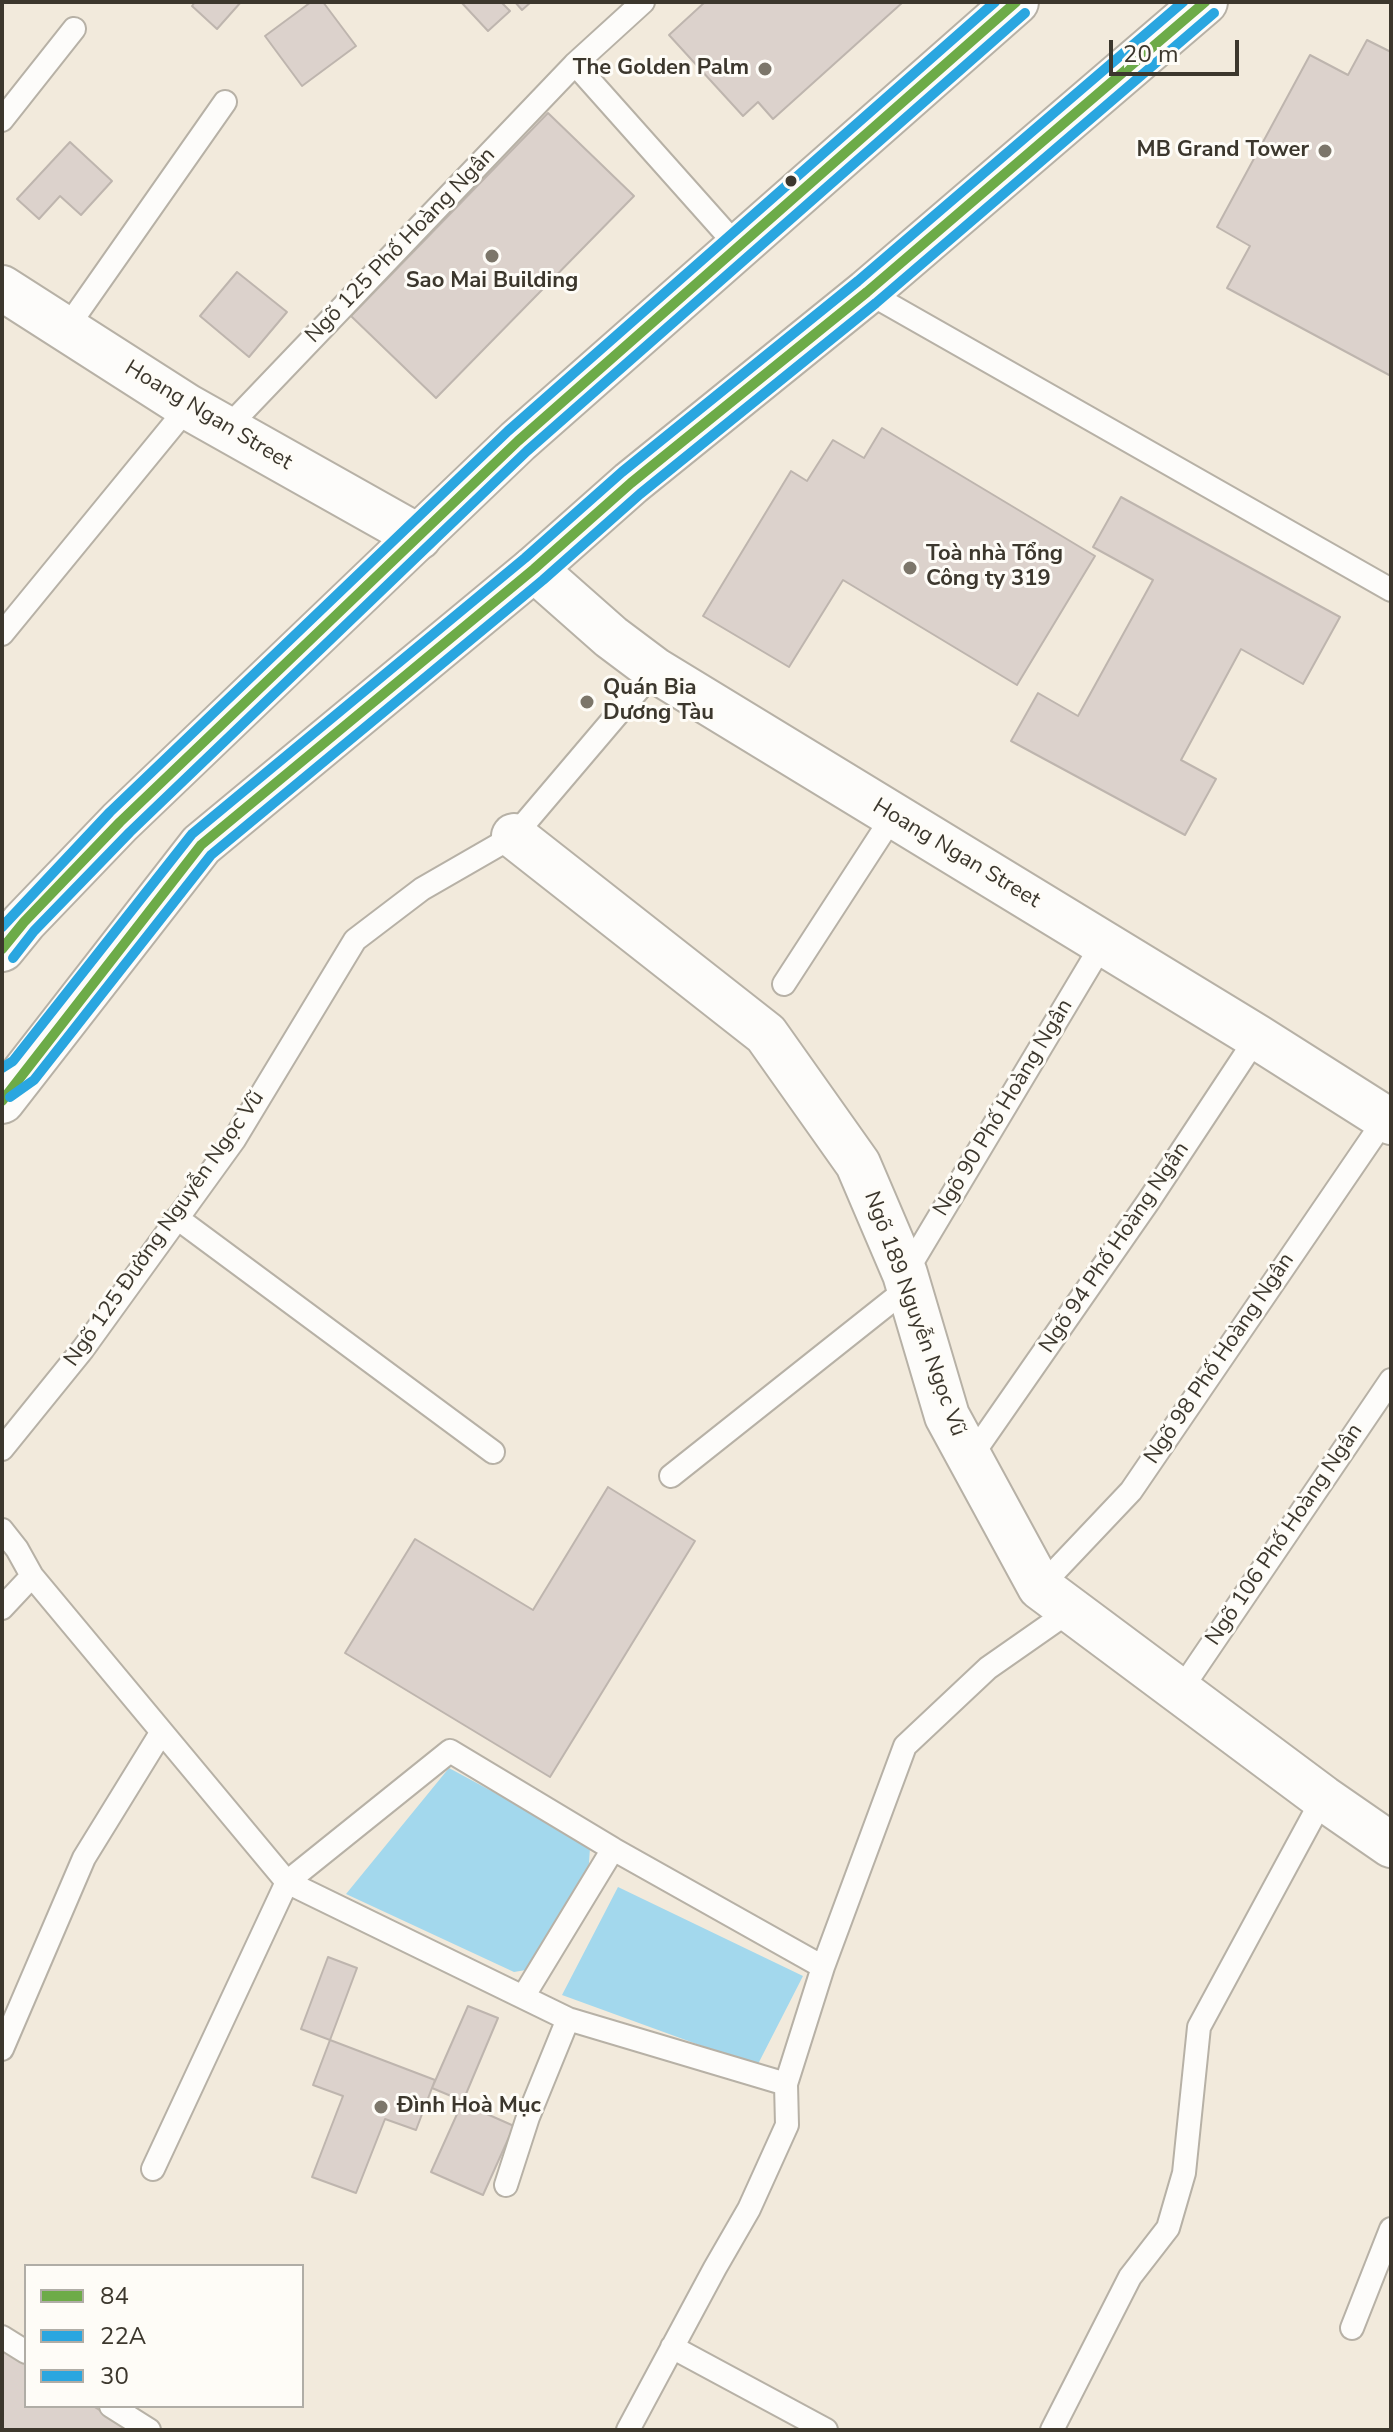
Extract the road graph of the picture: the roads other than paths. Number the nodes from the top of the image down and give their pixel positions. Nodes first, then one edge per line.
1 (643, 2) edge
2 (1016, 2) edge
3 (1205, 2) edge
4 (74, 29) dead end
5 (575, 64) junction
6 (225, 102) dead end
7 (2, 120) edge
8 (739, 248) junction
9 (867, 292) junction
10 (7, 302) edge
11 (66, 329) junction
12 (188, 407) junction
13 (227, 428) junction
14 (419, 537) junction
15 (534, 569) junction
16 (1391, 590) edge
17 (2, 634) edge
18 (655, 670) junction
19 (893, 816) junction
20 (514, 836) junction
21 (1103, 943) junction
22 (2, 949) edge
23 (784, 984) dead end
24 (1257, 1037) junction
25 (9, 1085) edge
26 (1388, 1120) edge
27 (177, 1218) junction
28 (907, 1281) junction
29 (1391, 1380) edge
30 (2, 1449) edge
31 (493, 1452) dead end
32 (970, 1458) junction
33 (671, 1476) dead end
34 (2, 1530) edge
35 (32, 1576) junction
36 (1056, 1599) junction
37 (2, 1608) edge
38 (1180, 1691) junction
39 (161, 1733) junction
40 (1323, 1798) junction
41 (1391, 1845) edge
42 (613, 1849) junction
43 (287, 1882) junction
44 (823, 1967) junction
45 (523, 1997) junction
46 (568, 2019) junction
47 (2, 2049) edge
48 (786, 2084) junction
49 (153, 2169) dead end
50 (506, 2185) dead end
51 (1391, 2229) edge
52 (1352, 2328) dead end
53 (2, 2337) edge
54 (672, 2347) junction
55 (24, 2351) edge
56 (114, 2408) edge
57 (149, 2430) edge
58 (628, 2430) edge
59 (826, 2430) edge
60 (1053, 2430) edge

1 - 5 lane, Ngõ 125 Phố Hoàng Ngân
2 - 8 main road
3 - 9 main road
4 - 7 lane
5 - 8 lane
5 - 13 lane, Ngõ 125 Phố Hoàng Ngân
6 - 11 lane
8 - 14 main road
9 - 15 main road
9 - 16 lane
10 - 11 main road, Hoang Ngan Street
11 - 12 main road, Hoang Ngan Street
12 - 13 main road, Hoang Ngan Street
12 - 17 lane
13 - 14 main road, Hoang Ngan Street
14 - 22 main road
15 - 18 main road, Hoang Ngan Street
15 - 25 main road
18 - 19 main road, Hoang Ngan Street
18 - 20 lane, Ngõ 125 Đường Nguyễn Ngọc Vũ
19 - 21 main road, Hoang Ngan Street
19 - 23 lane
20 - 27 lane, Ngõ 125 Đường Nguyễn Ngọc Vũ
20 - 28 main road, Ngõ 189 Nguyễn Ngọc Vũ
21 - 24 main road, Hoang Ngan Street
21 - 28 lane, Ngõ 90 Phố Hoàng Ngân
24 - 26 main road, Hoang Ngan Street
24 - 32 lane, Ngõ 94 Phố Hoàng Ngân
26 - 36 lane, Ngõ 98 Phố Hoàng Ngân
27 - 30 lane, Ngõ 125 Đường Nguyễn Ngọc Vũ
27 - 31 lane
28 - 32 main road, Ngõ 189 Nguyễn Ngọc Vũ
28 - 33 lane
29 - 38 lane, Ngõ 106 Phố Hoàng Ngân
32 - 36 main road, Ngõ 189 Nguyễn Ngọc Vũ
34 - 35 lane
35 - 37 lane
35 - 39 lane
36 - 38 main road, Ngõ 189 Nguyễn Ngọc Vũ
36 - 44 lane, Ngõ 98 Phố Hoàng Ngân
38 - 40 main road, Ngõ 189 Nguyễn Ngọc Vũ
39 - 43 lane
39 - 47 lane
40 - 41 main road, Ngõ 189 Nguyễn Ngọc Vũ
40 - 60 lane
42 - 43 lane
42 - 44 lane
42 - 45 lane
43 - 45 lane
43 - 49 lane
44 - 48 lane, Ngõ 98 Phố Hoàng Ngân
45 - 46 lane
46 - 48 lane
46 - 50 lane
48 - 54 lane, Ngõ 98 Phố Hoàng Ngân
51 - 52 lane
53 - 55 lane
54 - 58 lane, Ngõ 98 Phố Hoàng Ngân
54 - 59 lane
56 - 57 lane

